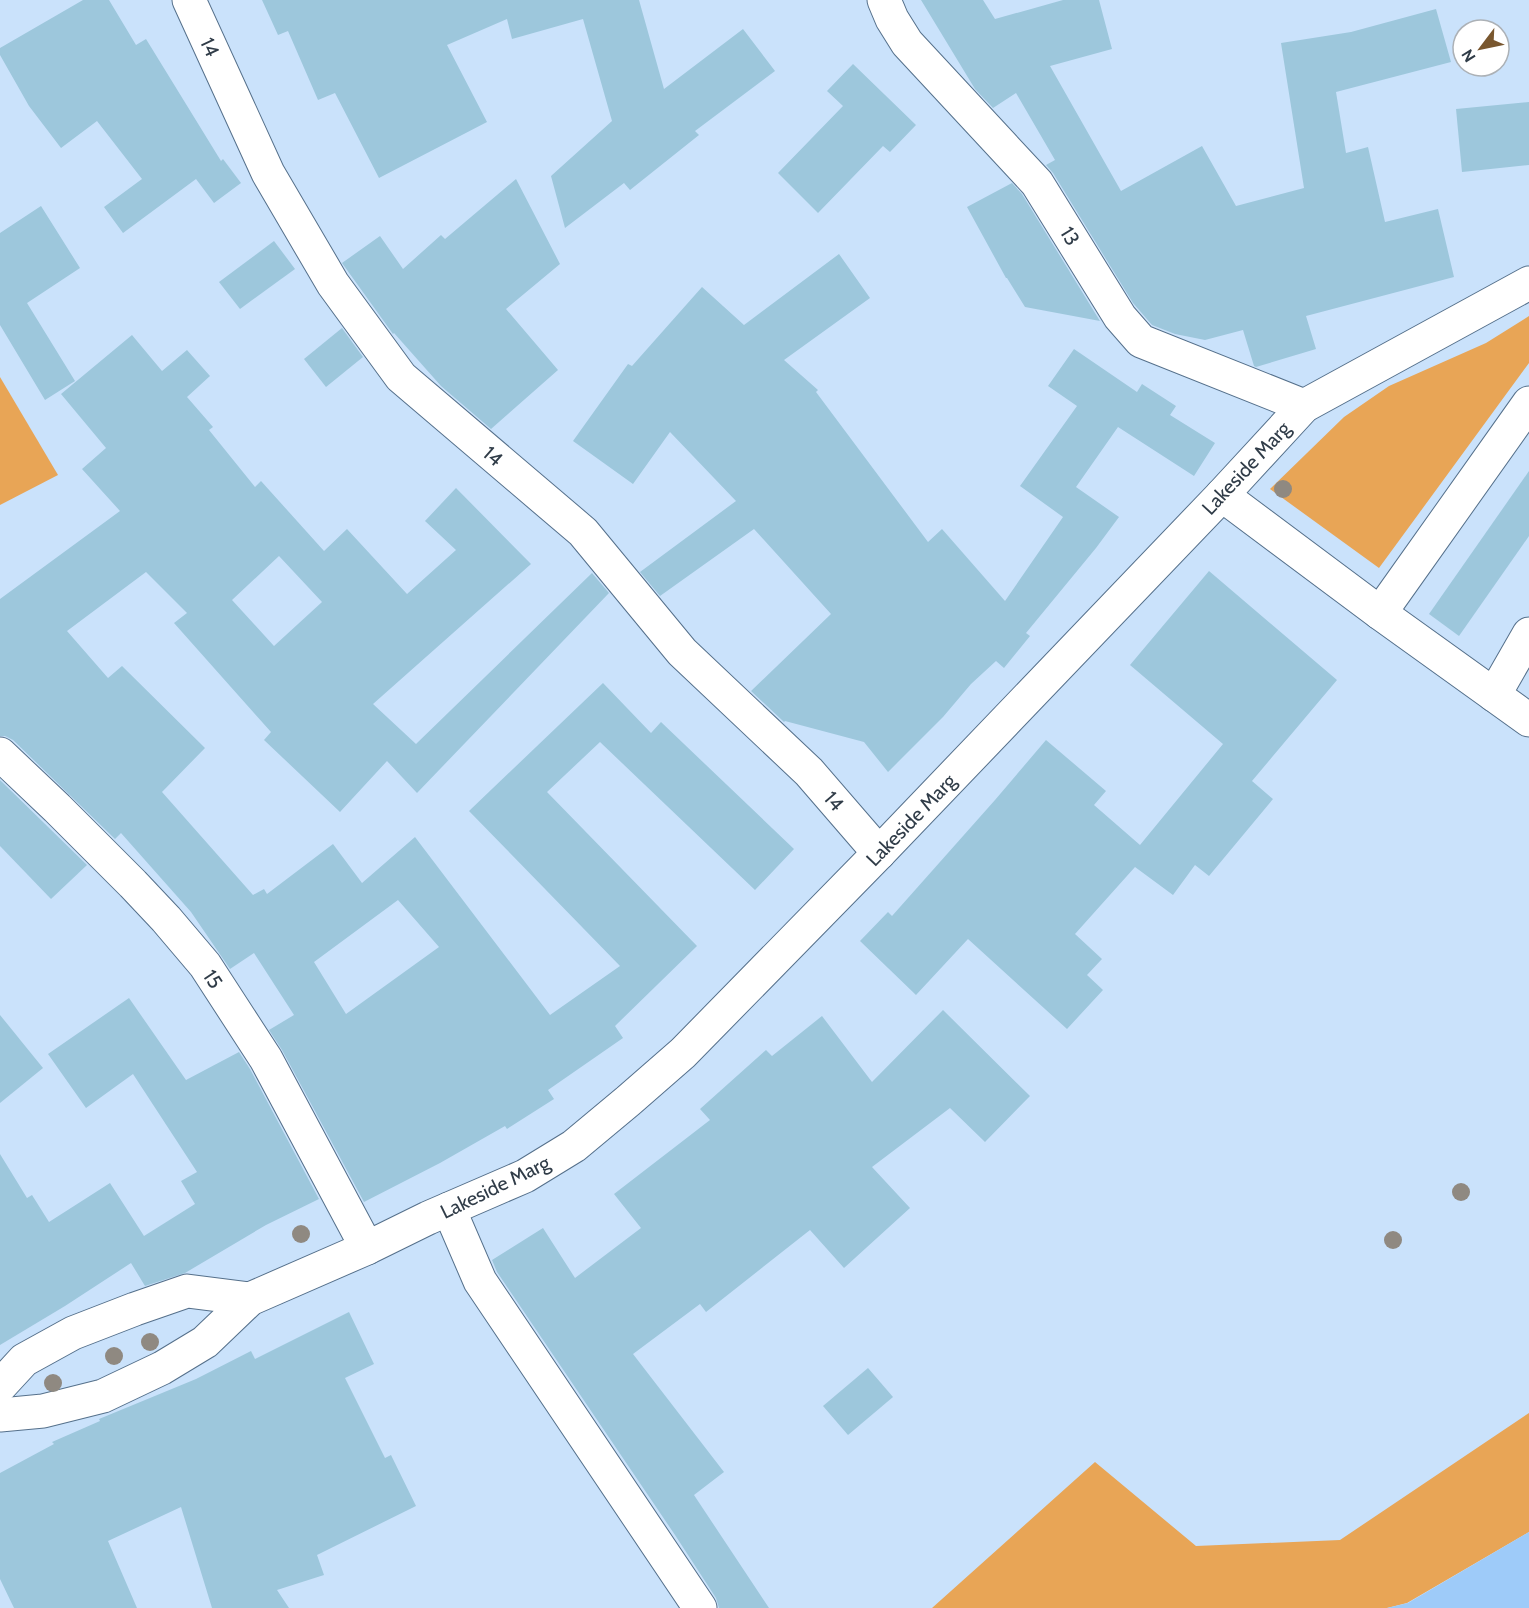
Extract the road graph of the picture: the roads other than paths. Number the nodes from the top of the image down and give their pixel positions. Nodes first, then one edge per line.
1 (189, 0) edge
2 (884, 0) edge
3 (1529, 283) edge
4 (1529, 403) edge
5 (1304, 406) junction
6 (1222, 495) junction
7 (1380, 613) junction
8 (1529, 634) edge
9 (1494, 695) junction
10 (1529, 720) edge
11 (0, 754) edge
12 (879, 853) junction
13 (449, 1209) junction
14 (367, 1248) junction
15 (250, 1299) junction
16 (0, 1386) edge
17 (0, 1415) edge
18 (700, 1608) edge

1 - 12 street, 14 / 14
2 - 5 street, 13 / 13
3 - 5 street, Lakeside Marg
4 - 7 street
5 - 6 street, Lakeside Marg
6 - 7 street
6 - 12 street, Lakeside Marg
7 - 9 street
8 - 9 street
9 - 10 street
11 - 14 street, 15 / 15
12 - 13 street, Lakeside Marg
13 - 14 street, Lakeside Marg
13 - 18 street
14 - 15 street, Lakeside Marg
15 - 16 street
15 - 17 street, Lakeside Marg

